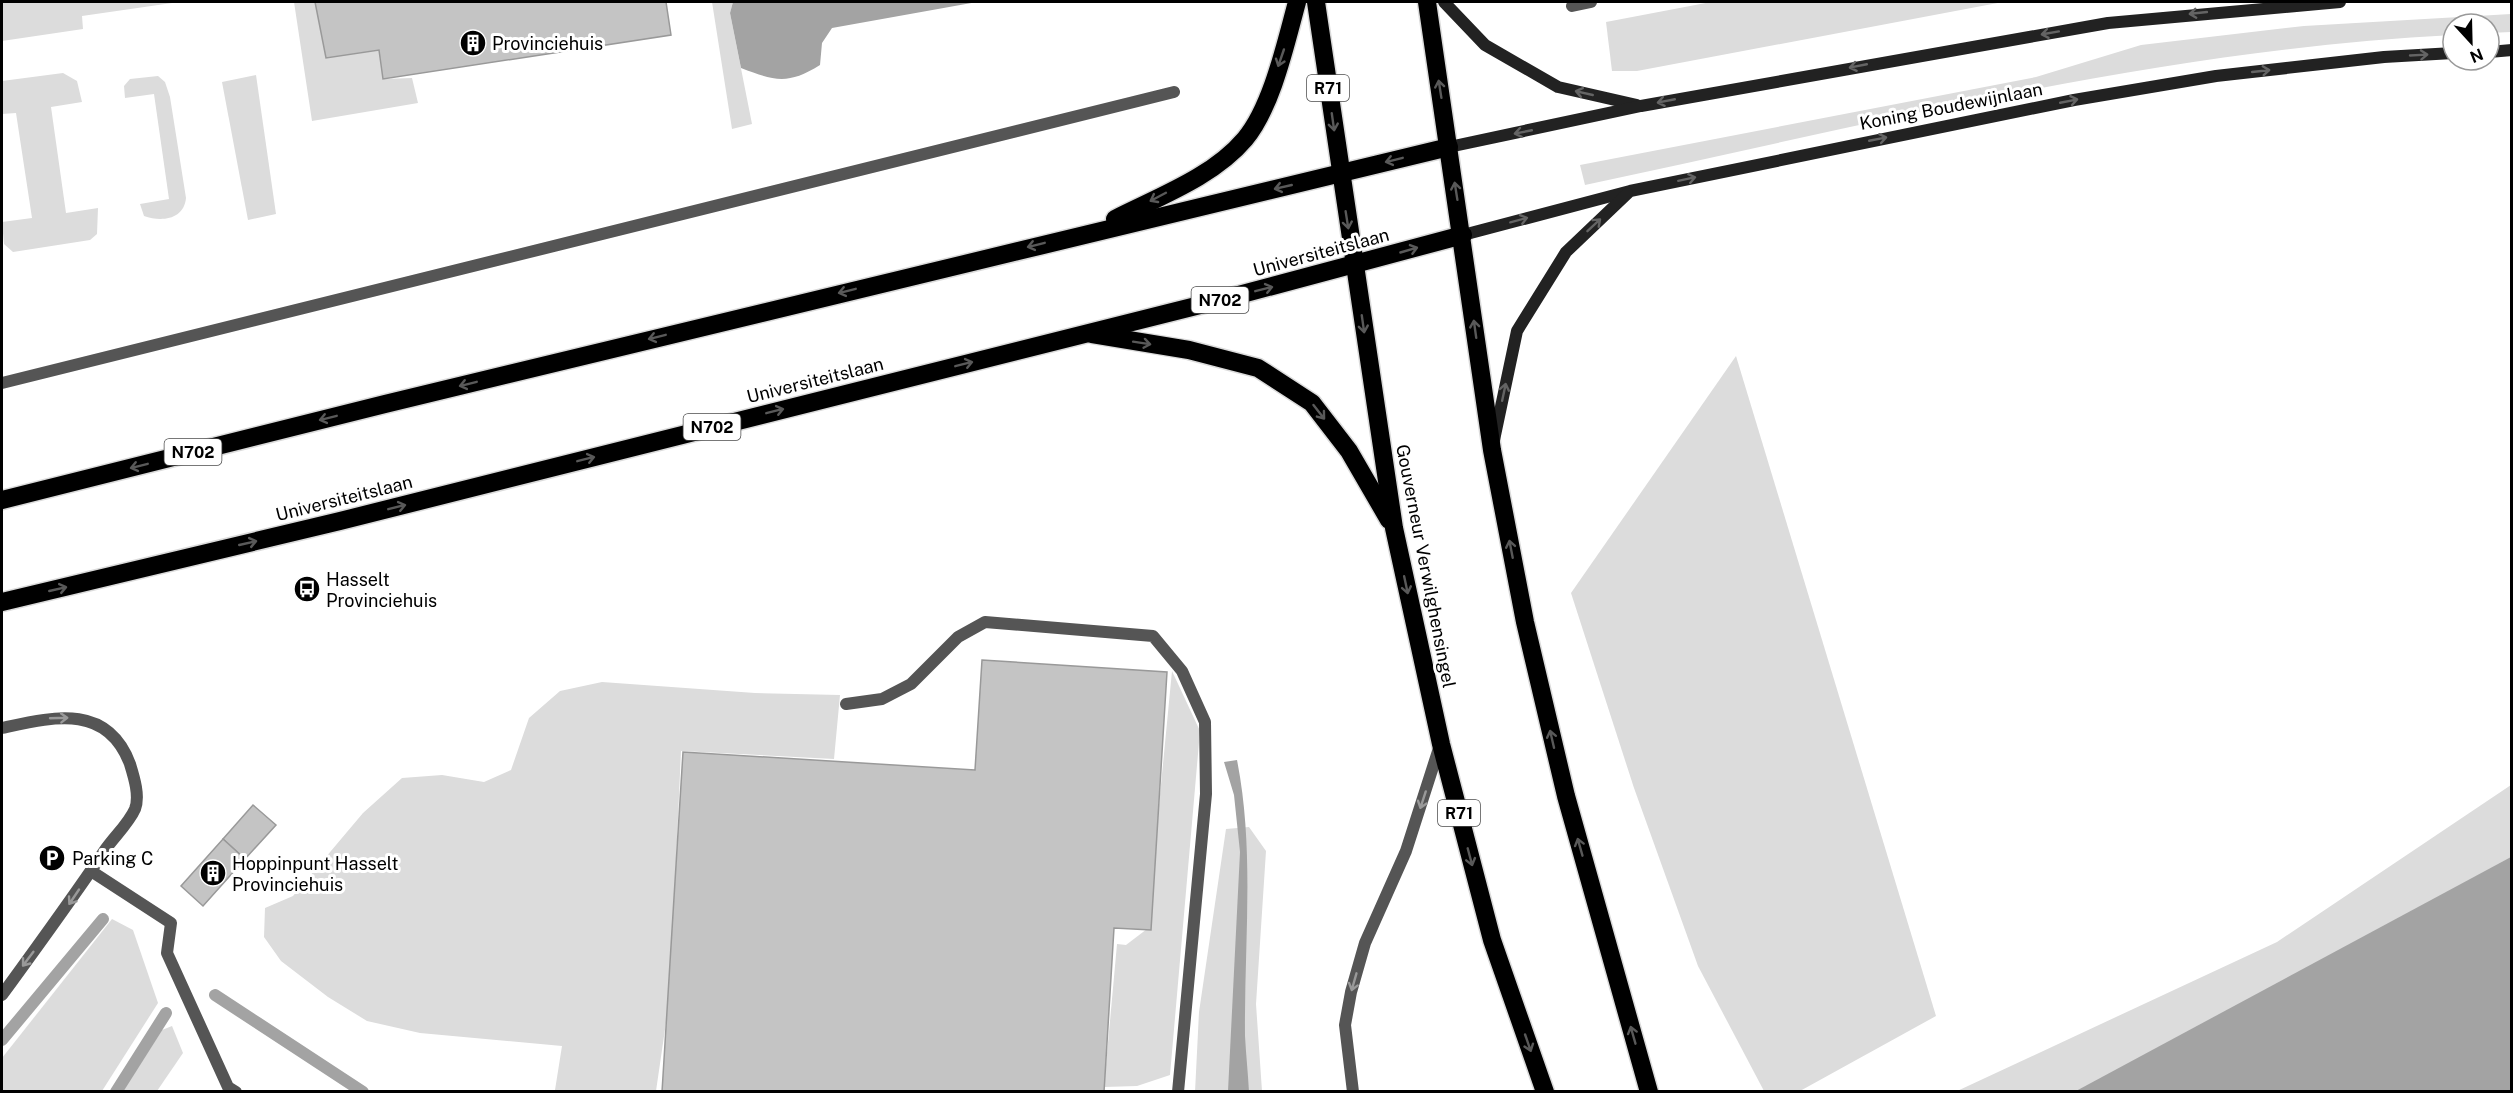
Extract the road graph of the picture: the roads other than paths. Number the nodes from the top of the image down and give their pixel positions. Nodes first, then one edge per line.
1 (1298, 2) edge
2 (1316, 2) edge
3 (1427, 2) edge
4 (1444, 2) edge
5 (1591, 2) edge
6 (2340, 2) edge
7 (1572, 6) dead end
8 (2441, 54) edge
9 (1174, 93) dead end
10 (1641, 106) junction
11 (1449, 147) junction
12 (1340, 174) junction
13 (1630, 191) junction
14 (1093, 231) junction
15 (1463, 235) junction
16 (1354, 266) junction
17 (1084, 333) junction
18 (2, 383) edge
19 (1492, 450) junction
20 (2, 500) edge
21 (1394, 528) junction
22 (2, 602) edge
23 (846, 704) dead end
24 (2, 728) edge
25 (1441, 744) junction
26 (91, 871) junction
27 (2, 995) edge
28 (236, 1092) edge
29 (1178, 1092) edge
30 (1353, 1092) edge
31 (1545, 1092) edge
32 (1649, 1092) edge

1 -> 14 highway
2 -> 12 highway, Gouverneur Verwilghensingel / R71
11 -> 3 highway
10 -> 4 main road
5 - 7 lane
6 -> 10 main road, N702
13 -> 8 main road, Koning Boudewijnlaan / N702
9 - 18 lane
10 -> 11 main road, N702
11 -> 12 highway, N702
15 -> 11 highway
12 -> 14 highway, N702
12 -> 16 highway, Gouverneur Verwilghensingel / R71
15 -> 13 main road, Koning Boudewijnlaan / N702
19 -> 13 main road
14 -> 20 highway, N702
16 -> 15 highway, Universiteitslaan / N702
19 -> 15 highway
17 -> 16 highway, Universiteitslaan / N702
16 -> 21 highway, Gouverneur Verwilghensingel / R71
17 -> 21 highway
22 -> 17 highway, Universiteitslaan / N702
32 -> 19 highway
21 -> 25 highway, Gouverneur Verwilghensingel / R71
23 - 29 lane
24 -> 26 lane
25 -> 30 lane
25 -> 31 highway, Gouverneur Verwilghensingel / R71
26 -> 27 lane
26 - 28 lane

